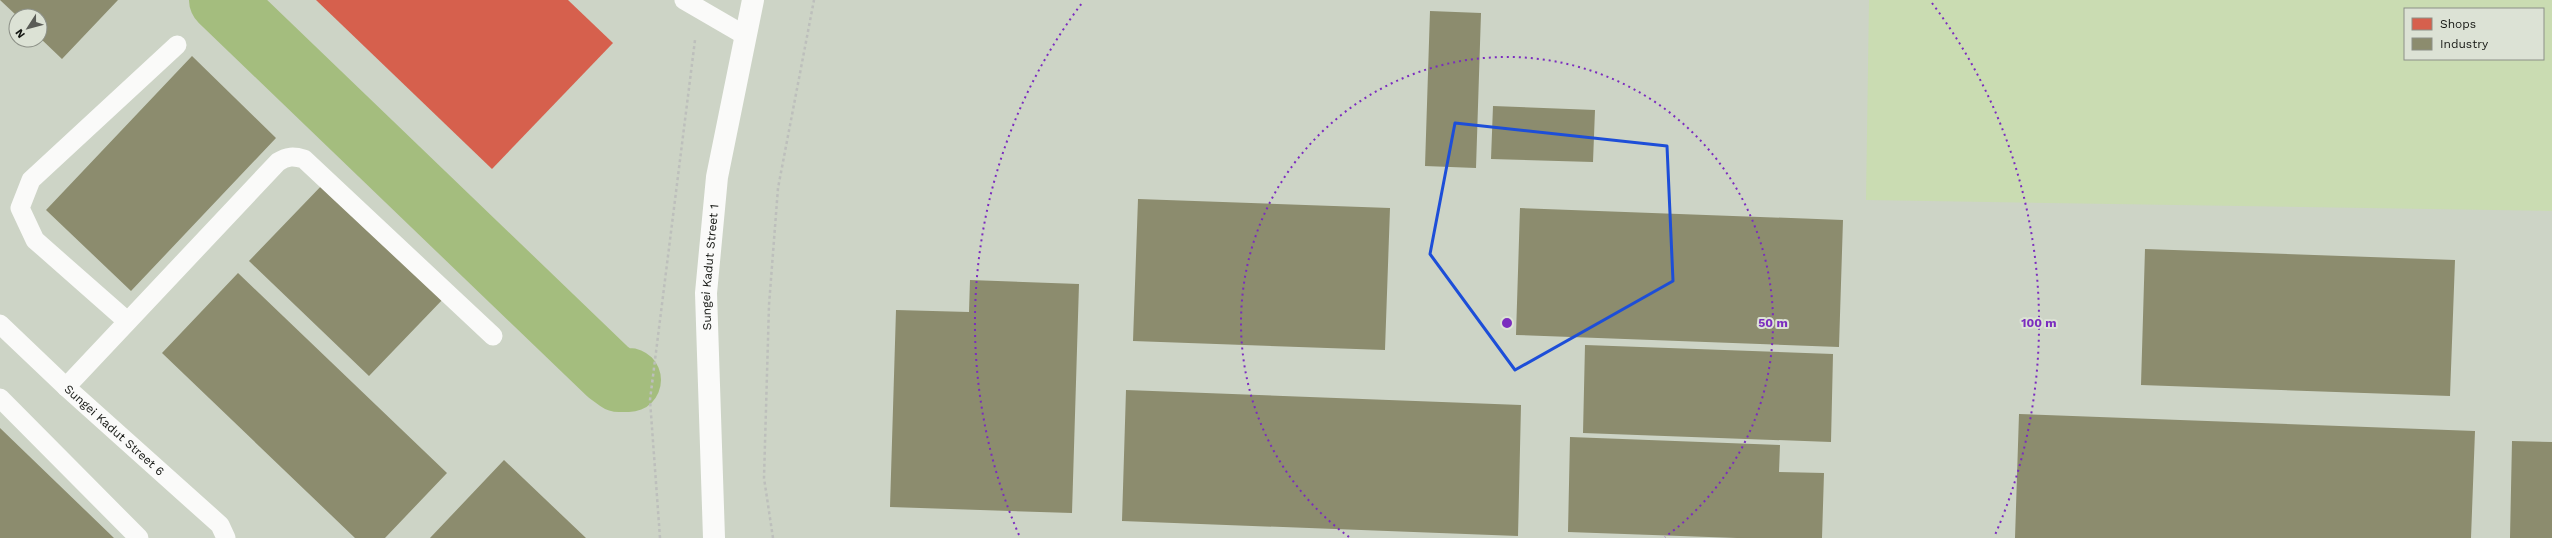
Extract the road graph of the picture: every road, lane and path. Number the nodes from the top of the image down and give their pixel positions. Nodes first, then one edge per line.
1 (753, 0) edge
2 (814, 0) edge
3 (692, 4) edge
4 (746, 36) junction
5 (177, 45) dead end
6 (128, 321) junction
7 (0, 324) edge
8 (493, 336) dead end
9 (66, 387) junction
10 (0, 398) edge
11 (139, 538) edge
12 (226, 538) edge
13 (660, 538) edge
14 (714, 538) edge
15 (773, 538) edge

1 - 4 street, Sungei Kadut Street 1
2 - 15 path
3 - 4 lane
3 - 13 path
4 - 14 street, Sungei Kadut Street 1
5 - 6 lane
6 - 8 lane
6 - 9 lane
7 - 9 lane, Sungei Kadut Street 6
9 - 12 lane, Sungei Kadut Street 6
10 - 11 lane

